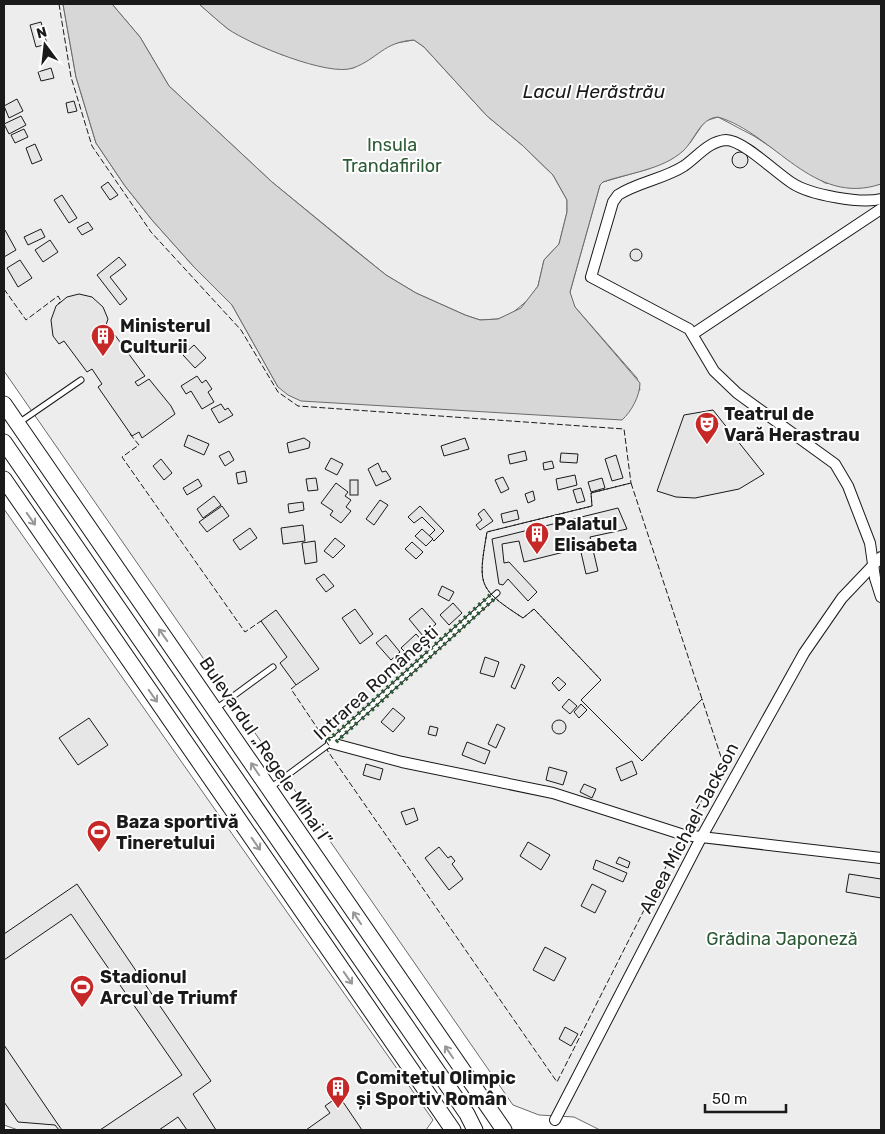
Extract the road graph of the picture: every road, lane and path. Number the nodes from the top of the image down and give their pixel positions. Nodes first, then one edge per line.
1 (881, 199) edge
2 (881, 208) edge
3 (693, 334) junction
4 (81, 380) dead end
5 (4, 404) edge
6 (18, 424) junction
7 (4, 442) edge
8 (4, 479) edge
9 (881, 557) edge
10 (877, 572) edge
11 (496, 593) dead end
12 (881, 598) edge
13 (273, 667) dead end
14 (214, 710) junction
15 (330, 743) junction
16 (269, 789) junction
17 (701, 838) junction
18 (881, 858) edge
19 (467, 1114) junction
20 (555, 1120) dead end
21 (500, 1125) edge
22 (454, 1130) edge
23 (475, 1130) edge
24 (484, 1130) edge
25 (511, 1130) edge

1 - 3 street
2 - 3 street
3 - 10 street
4 - 6 lane
5 - 6 main road, Bulevardul „Regele Mihai I”
14 -> 6 main road, Bulevardul „Regele Mihai I”
7 - 19 main road
8 -> 22 main road
9 - 10 street, Aleea Michael Jackson
10 - 12 street
10 - 17 street, Aleea Michael Jackson
11 - 15 lane, Intrarea Românești
13 - 14 lane
16 -> 14 main road, Bulevardul „Regele Mihai I”
15 - 16 lane, Intrarea Românești
15 - 17 street
21 -> 16 main road, Bulevardul „Regele Mihai I”
17 - 18 street
17 - 20 street, Aleea Michael Jackson
19 - 23 main road
19 - 24 main road
21 - 25 lane

